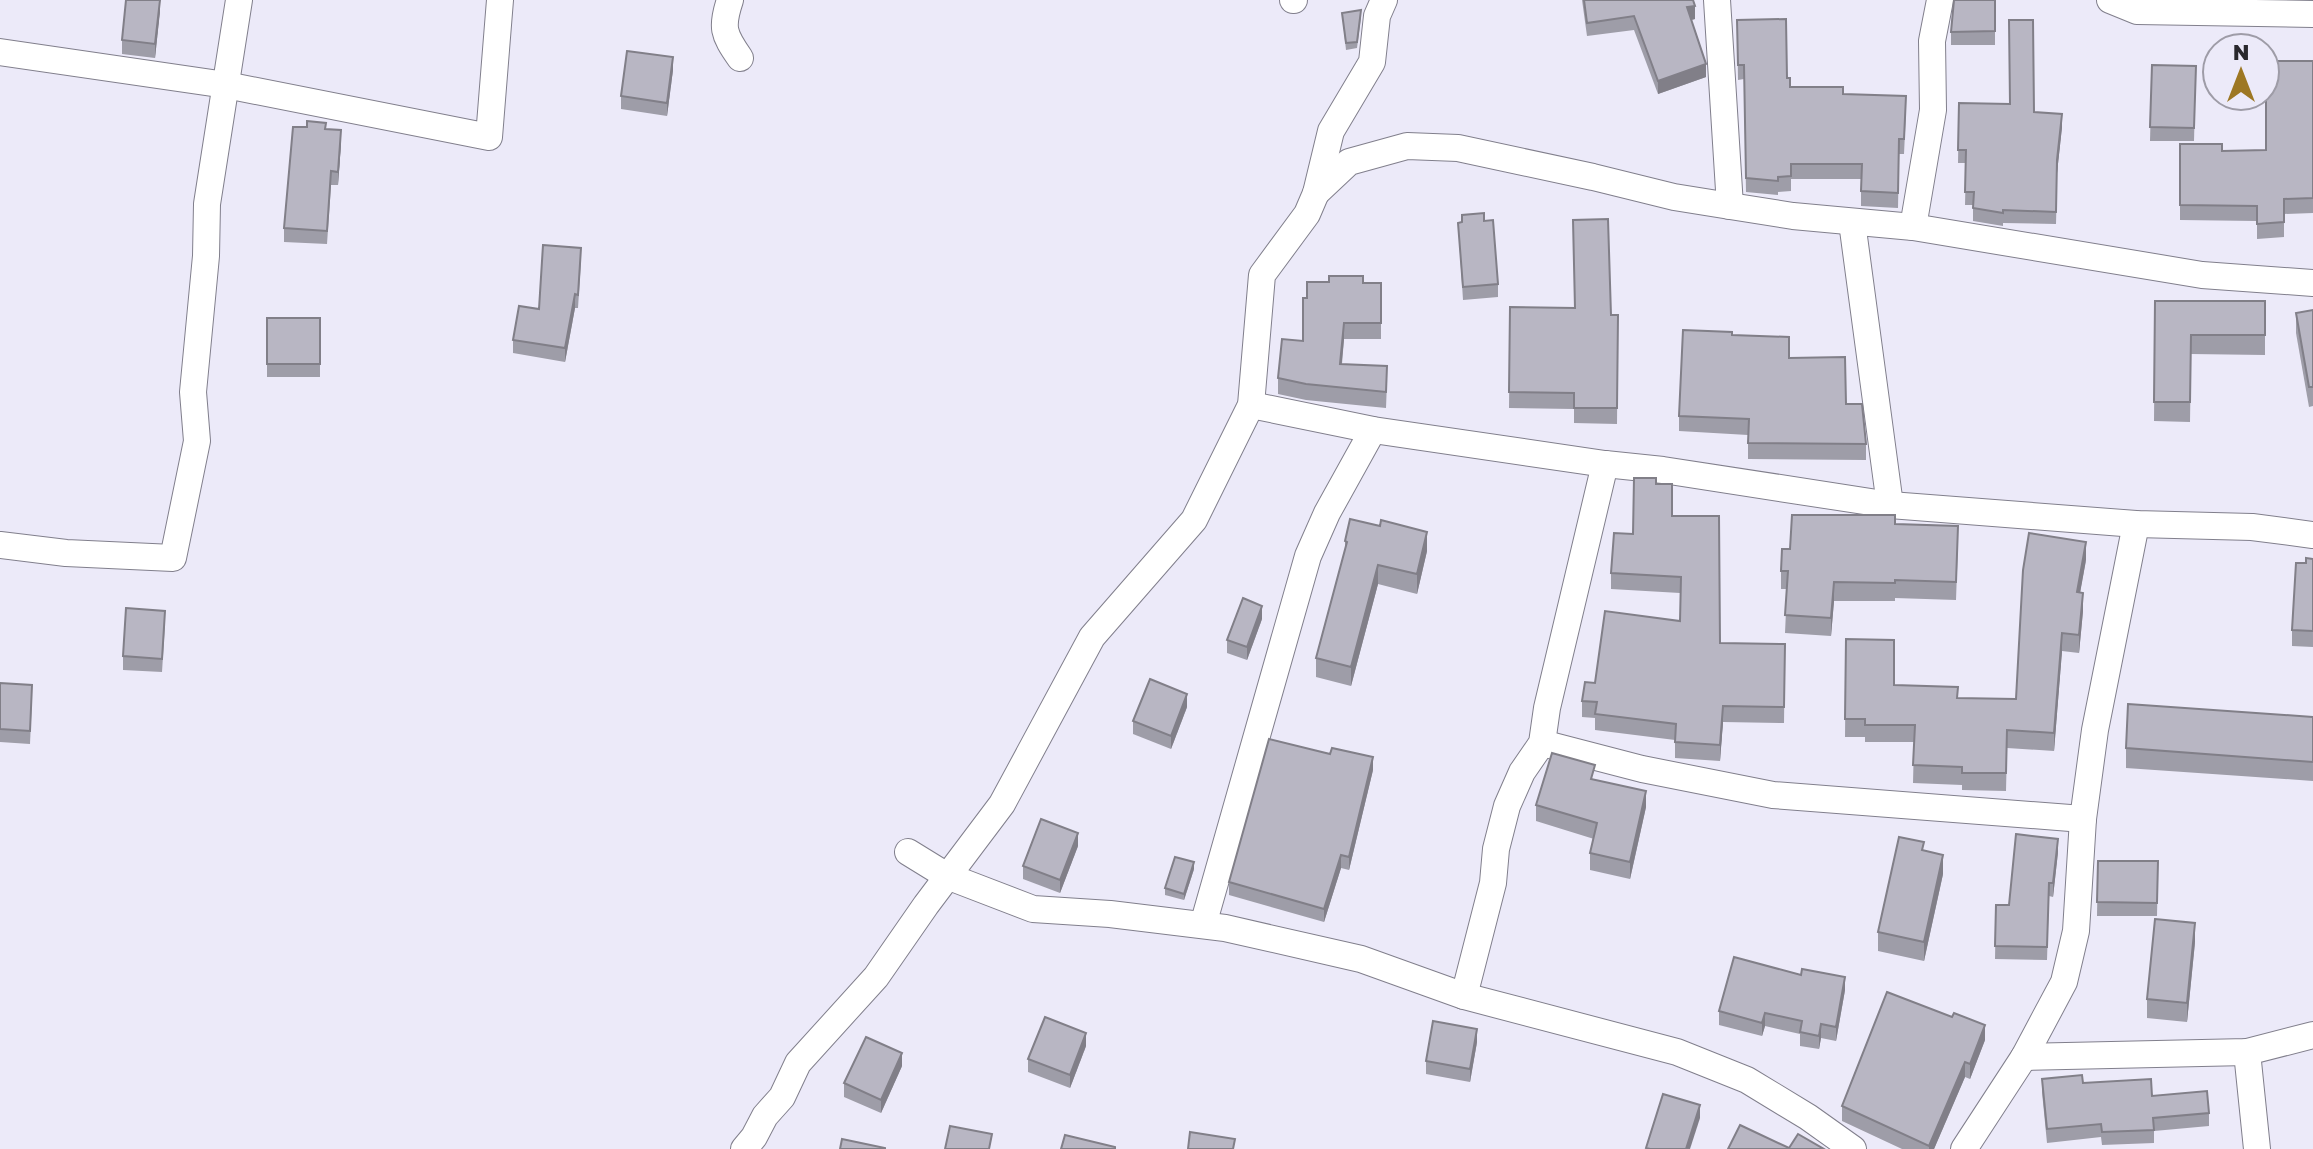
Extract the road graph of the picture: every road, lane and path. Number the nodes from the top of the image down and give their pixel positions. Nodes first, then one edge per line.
1 (239, 0) edge
2 (500, 0) edge
3 (730, 0) edge
4 (1384, 0) edge
5 (1717, 0) edge
6 (1940, 0) edge
7 (2110, 0) edge
8 (2313, 14) edge
9 (0, 52) edge
10 (740, 58) dead end
11 (226, 85) junction
12 (1316, 193) junction
13 (1730, 206) junction
14 (1852, 222) junction
15 (1913, 227) junction
16 (2313, 283) edge
17 (1251, 405) junction
18 (1373, 430) junction
19 (1605, 464) junction
20 (1890, 505) junction
21 (2136, 524) junction
22 (2313, 535) edge
23 (0, 545) edge
24 (1542, 743) junction
25 (2083, 819) junction
26 (908, 852) dead end
27 (947, 876) junction
28 (1203, 925) junction
29 (1464, 996) junction
30 (2313, 1035) edge
31 (2247, 1052) junction
32 (2024, 1057) junction
33 (744, 1149) edge
34 (1853, 1149) edge
35 (1964, 1149) edge
36 (2257, 1149) edge

1 - 11 street
2 - 11 street
3 - 10 street
4 - 12 street
5 - 13 street
6 - 15 street
7 - 8 street
9 - 11 street
11 - 23 street
12 - 13 street
12 - 17 street
13 - 14 street
14 - 15 street
14 - 20 street
15 - 16 street
17 - 18 street
17 - 27 street
18 - 19 street
18 - 28 street
19 - 20 street
19 - 24 street
20 - 21 street
21 - 22 street
21 - 25 street
24 - 25 street
24 - 29 street
25 - 32 street
26 - 27 street
27 - 28 street
27 - 33 street
28 - 29 street
29 - 34 street
30 - 31 street
31 - 32 street
31 - 36 street
32 - 35 street

